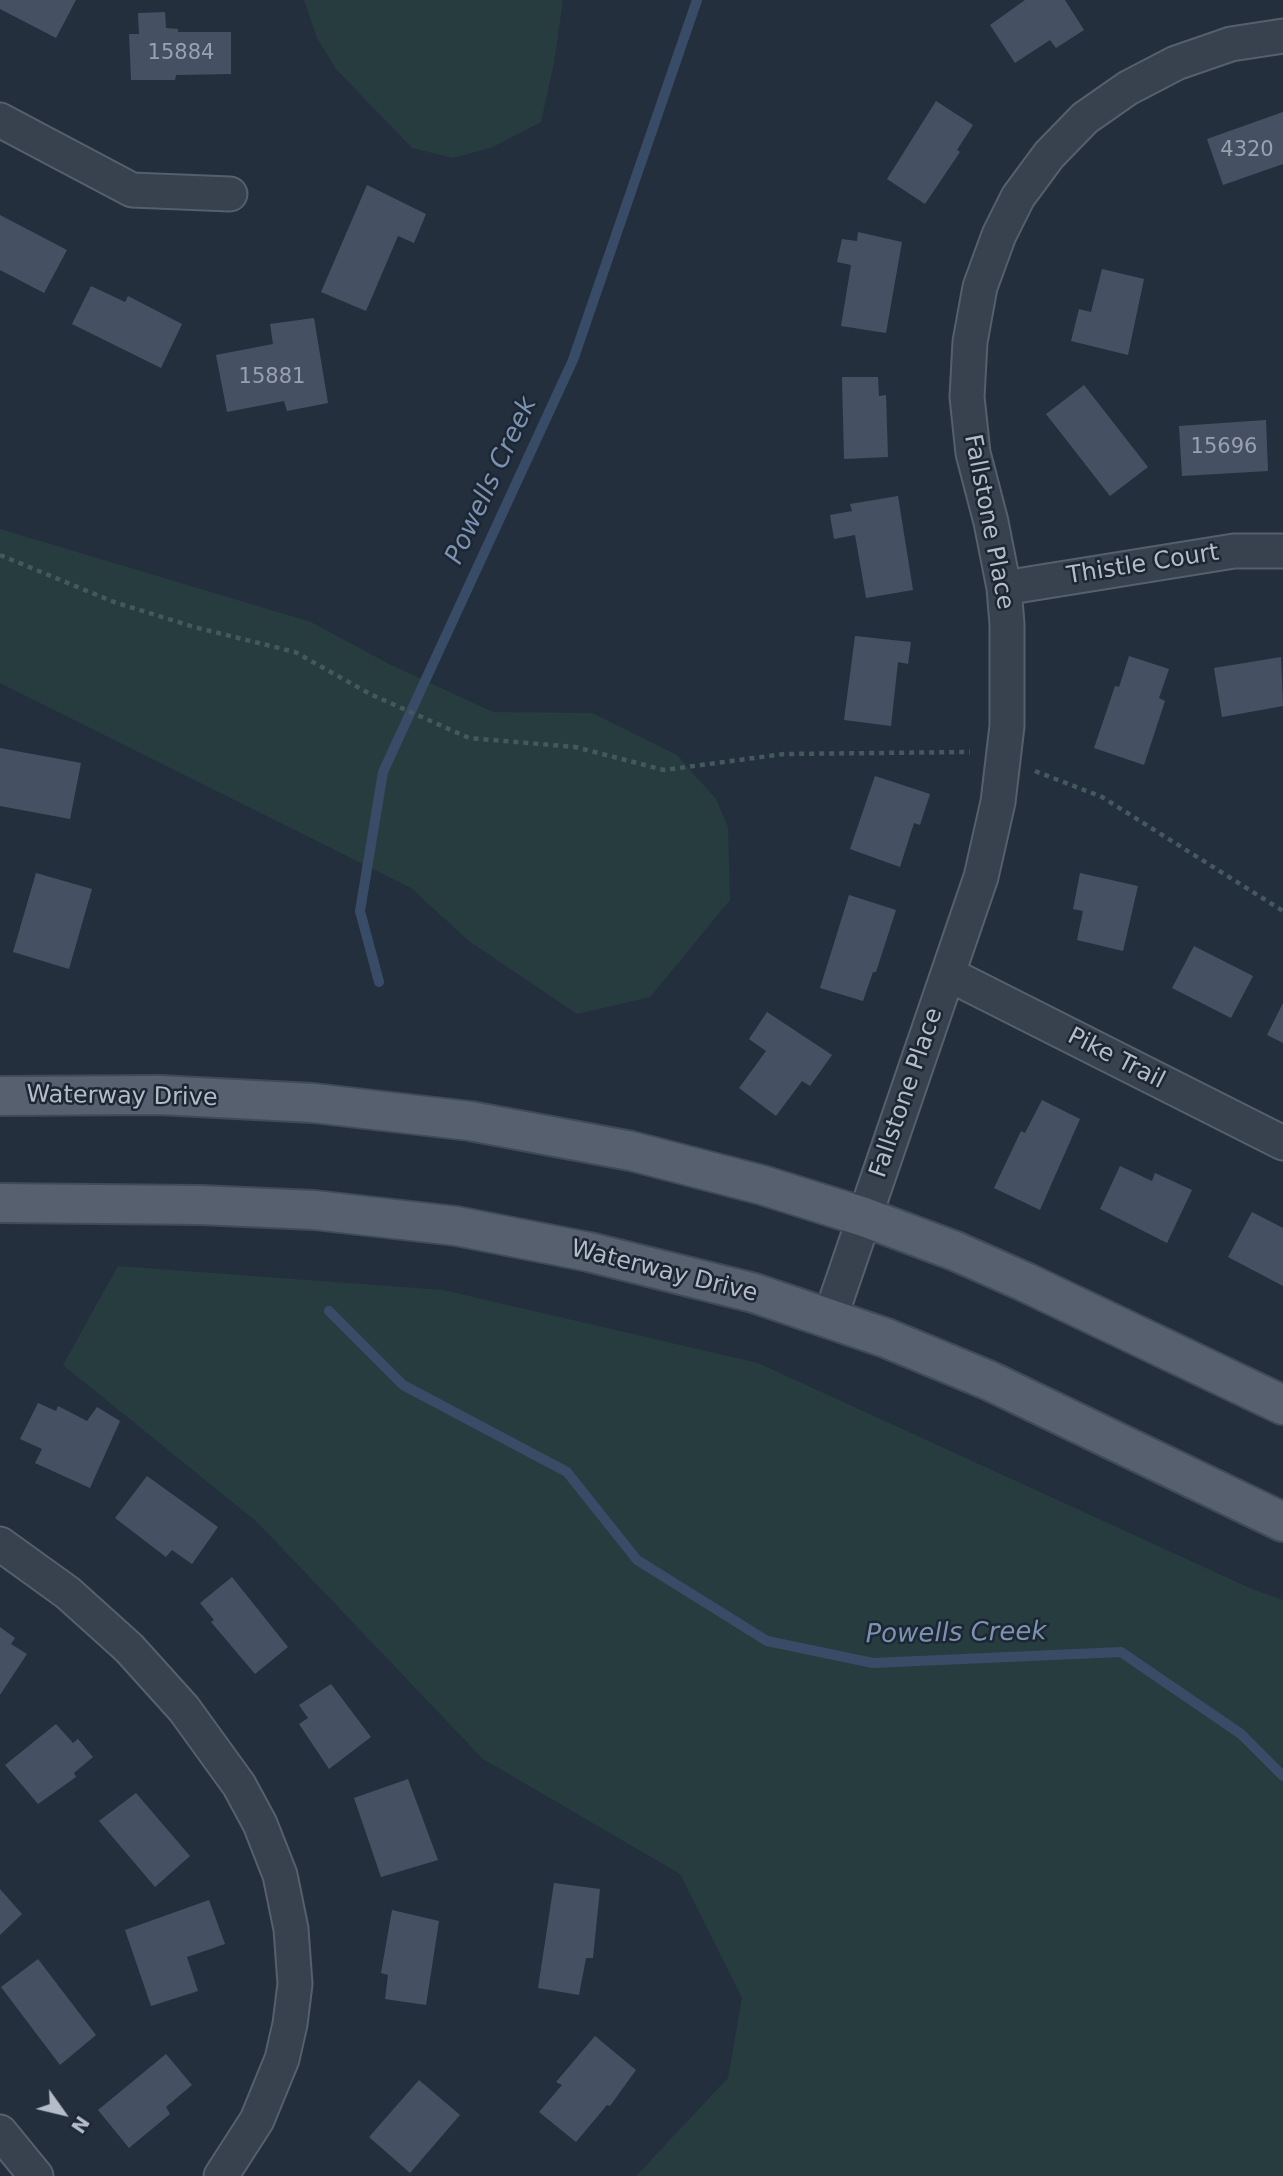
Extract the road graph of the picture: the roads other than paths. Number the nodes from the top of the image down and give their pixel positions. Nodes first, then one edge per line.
1 (1283, 36) edge
2 (0, 120) edge
3 (230, 194) dead end
4 (1283, 551) edge
5 (1004, 588) junction
6 (948, 974) junction
7 (0, 1096) edge
8 (1283, 1143) edge
9 (0, 1203) edge
10 (864, 1217) junction
11 (830, 1318) junction
12 (1283, 1405) edge
13 (1283, 1522) edge
14 (0, 1544) edge
15 (0, 2132) edge
16 (36, 2176) edge
17 (221, 2176) edge

1 - 5 street, Fallstone Place
2 - 3 street
4 - 5 street, Thistle Court
5 - 6 street, Fallstone Place
6 - 8 street, Pike Trail
6 - 10 street, Fallstone Place
7 - 10 main road, Waterway Drive
9 - 11 main road, Waterway Drive
10 - 11 street, Fallstone Place
10 - 12 main road, Waterway Drive
11 - 13 main road, Waterway Drive
14 - 17 street
15 - 16 street

